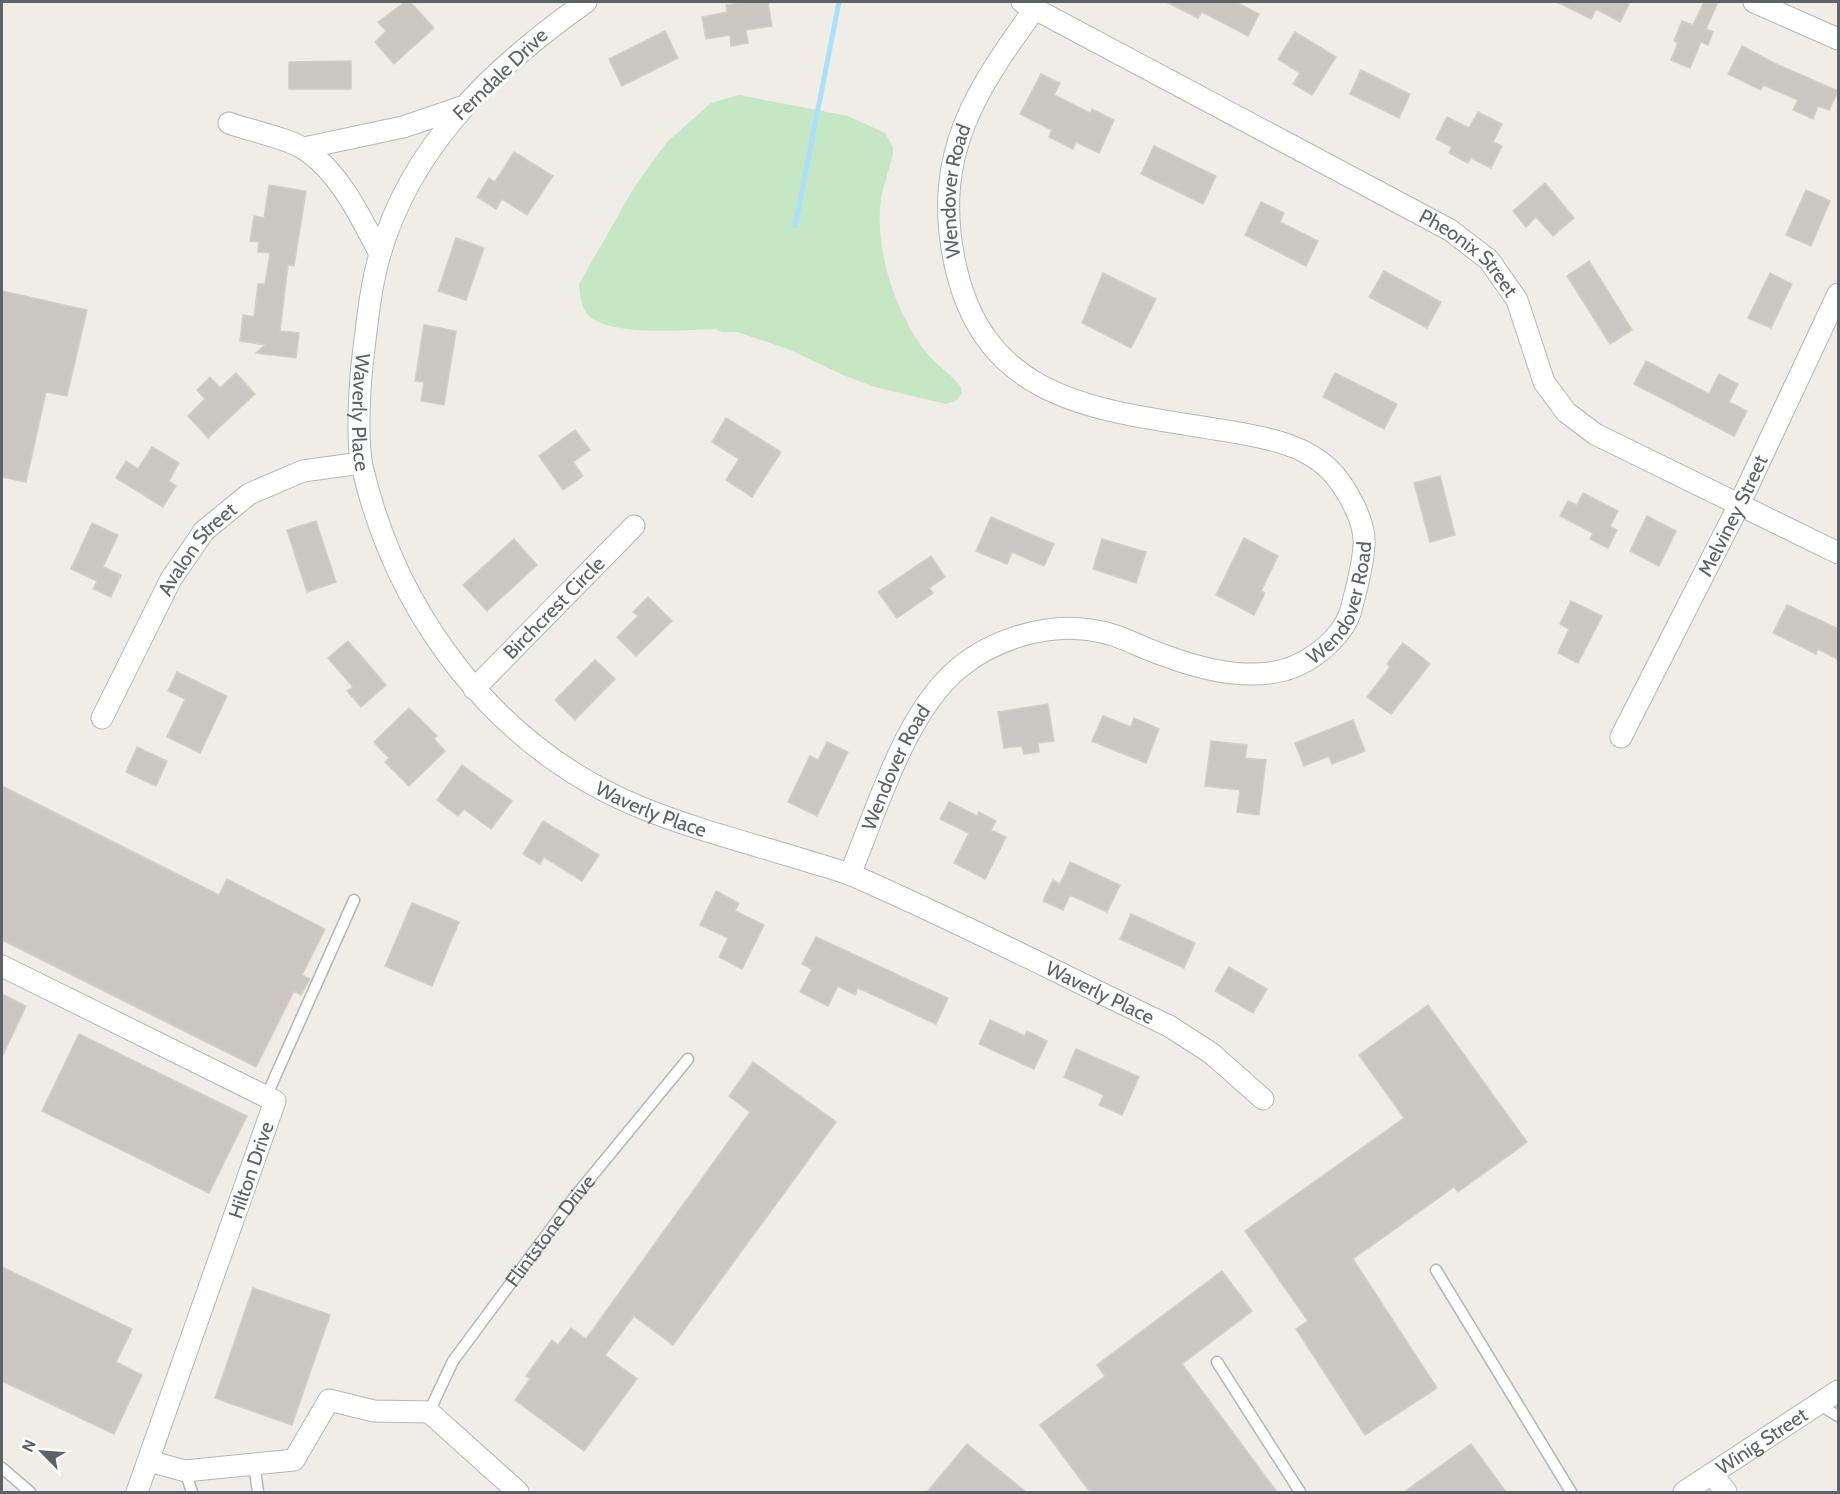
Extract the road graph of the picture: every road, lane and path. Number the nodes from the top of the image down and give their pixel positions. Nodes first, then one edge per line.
1 (586, 2) edge
2 (1754, 2) edge
3 (1029, 4) edge
4 (1839, 39) edge
5 (462, 107) junction
6 (229, 123) dead end
7 (304, 148) junction
8 (380, 255) junction
9 (1839, 294) edge
10 (361, 463) junction
11 (1739, 505) junction
12 (634, 525) dead end
13 (1839, 554) edge
14 (474, 689) junction
15 (102, 718) dead end
16 (1621, 737) dead end
17 (850, 874) junction
18 (354, 900) dead end
19 (2, 966) edge
20 (688, 1059) dead end
21 (266, 1097) junction
22 (1263, 1099) dead end
23 (1436, 1270) dead end
24 (1217, 1362) dead end
25 (1839, 1391) edge
26 (1818, 1404) junction
27 (429, 1412) junction
28 (1839, 1416) edge
29 (149, 1461) junction
30 (254, 1464) junction
31 (2, 1468) edge
32 (185, 1471) junction
33 (1712, 1474) junction
34 (30, 1492) edge
35 (137, 1492) edge
36 (192, 1492) edge
37 (258, 1492) edge
38 (518, 1492) edge
39 (1300, 1492) edge
40 (1571, 1492) edge
41 (1684, 1492) edge
42 (1726, 1492) edge

1 - 5 street, Ferndale Drive
2 - 4 street
3 - 11 street, Pheonix Street
3 - 17 street, Wendover Road
5 - 7 street
5 - 8 street, Ferndale Drive
6 - 7 street
7 - 8 street
8 - 10 street, Waverly Place
9 - 11 street, Melviney Street
10 - 14 street, Waverly Place
10 - 15 street, Avalon Street
11 - 13 street, Pheonix Street
11 - 16 street, Melviney Street
12 - 14 street, Birchcrest Circle
14 - 17 street, Waverly Place
17 - 22 street, Waverly Place
18 - 21 lane
19 - 21 street, Hilton Drive
20 - 27 lane, Flintstone Drive
21 - 29 street, Hilton Drive
23 - 40 lane
24 - 39 lane
25 - 26 street, Winig Street
26 - 28 lane
26 - 33 street, Winig Street
27 - 30 street
27 - 38 street
29 - 32 street
29 - 35 street, Hilton Drive
30 - 32 street
30 - 37 lane
31 - 34 lane
32 - 36 lane
33 - 41 street, Winig Street
33 - 42 street

